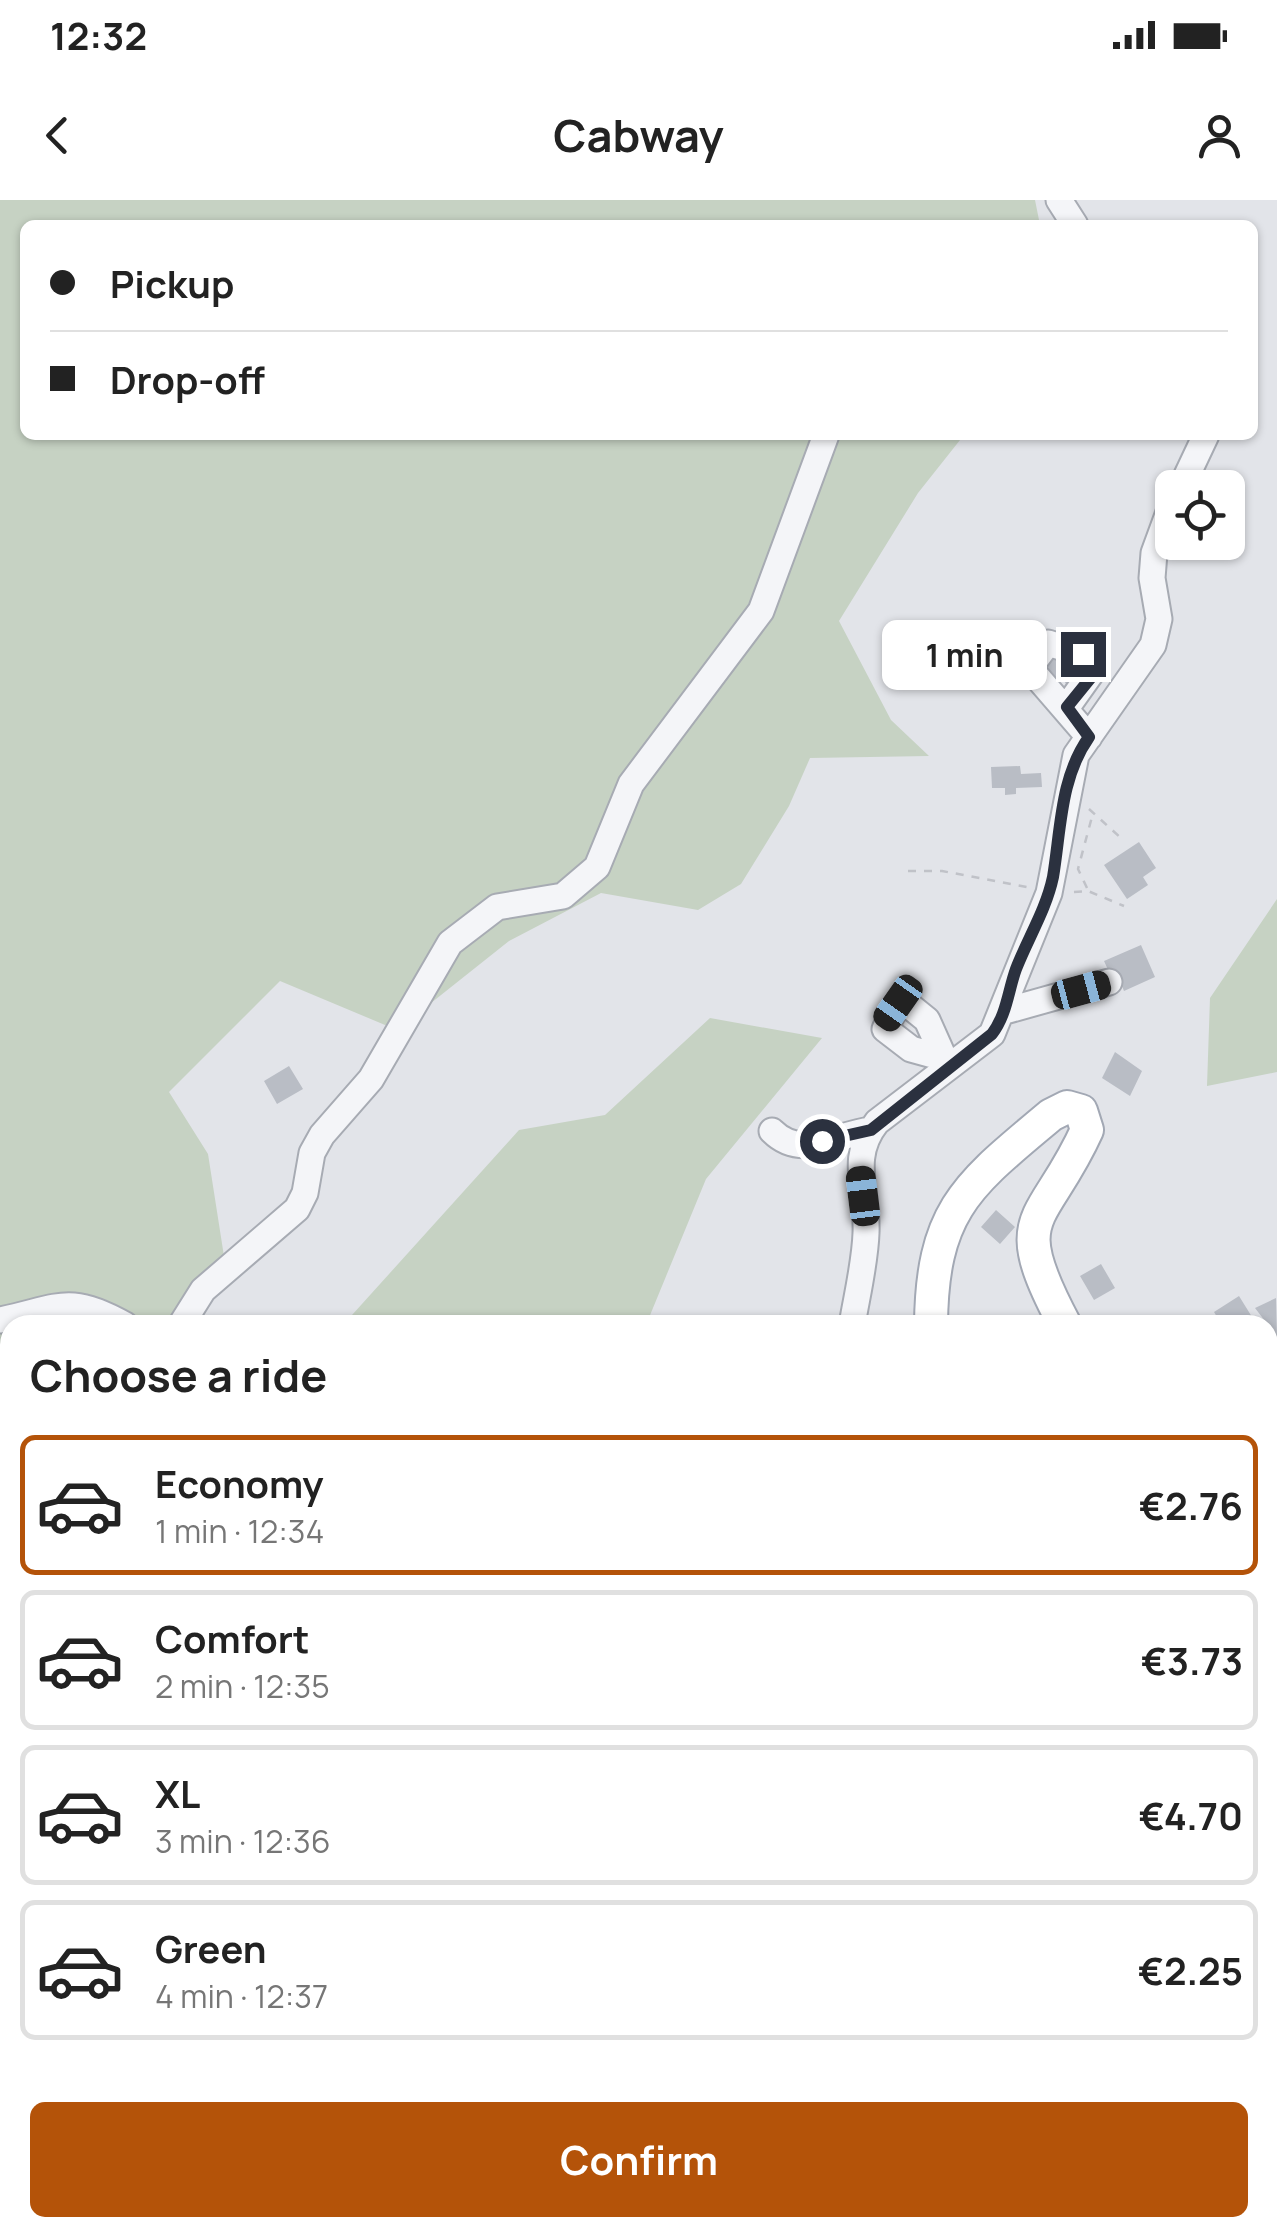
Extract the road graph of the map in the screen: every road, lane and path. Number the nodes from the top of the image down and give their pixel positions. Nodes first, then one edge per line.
1 (824, 440) edge
2 (1204, 440) edge
3 (1189, 470) edge
4 (1155, 550) edge
5 (1067, 707) dead end
6 (1089, 737) junction
7 (1066, 787) junction
8 (1093, 813) junction
9 (1122, 839) dead end
10 (908, 872) dead end
11 (1088, 891) junction
12 (1049, 893) junction
13 (1124, 906) dead end
14 (1109, 982) dead end
15 (1005, 1011) junction
16 (871, 1130) junction
17 (772, 1131) dead end
18 (21, 1315) edge
19 (107, 1315) edge
20 (187, 1315) edge
21 (854, 1315) edge
22 (932, 1315) edge
23 (1060, 1315) edge

1 - 20 street
2 - 3 street
4 - 6 street
5 - 6 street
6 - 7 street
7 - 8 path
7 - 12 street
8 - 9 path
8 - 11 path
10 - 12 path
11 - 12 path
11 - 13 path
12 - 15 street
14 - 15 street
15 - 16 street
16 - 17 street
16 - 21 street
18 - 19 street
22 - 23 main road

